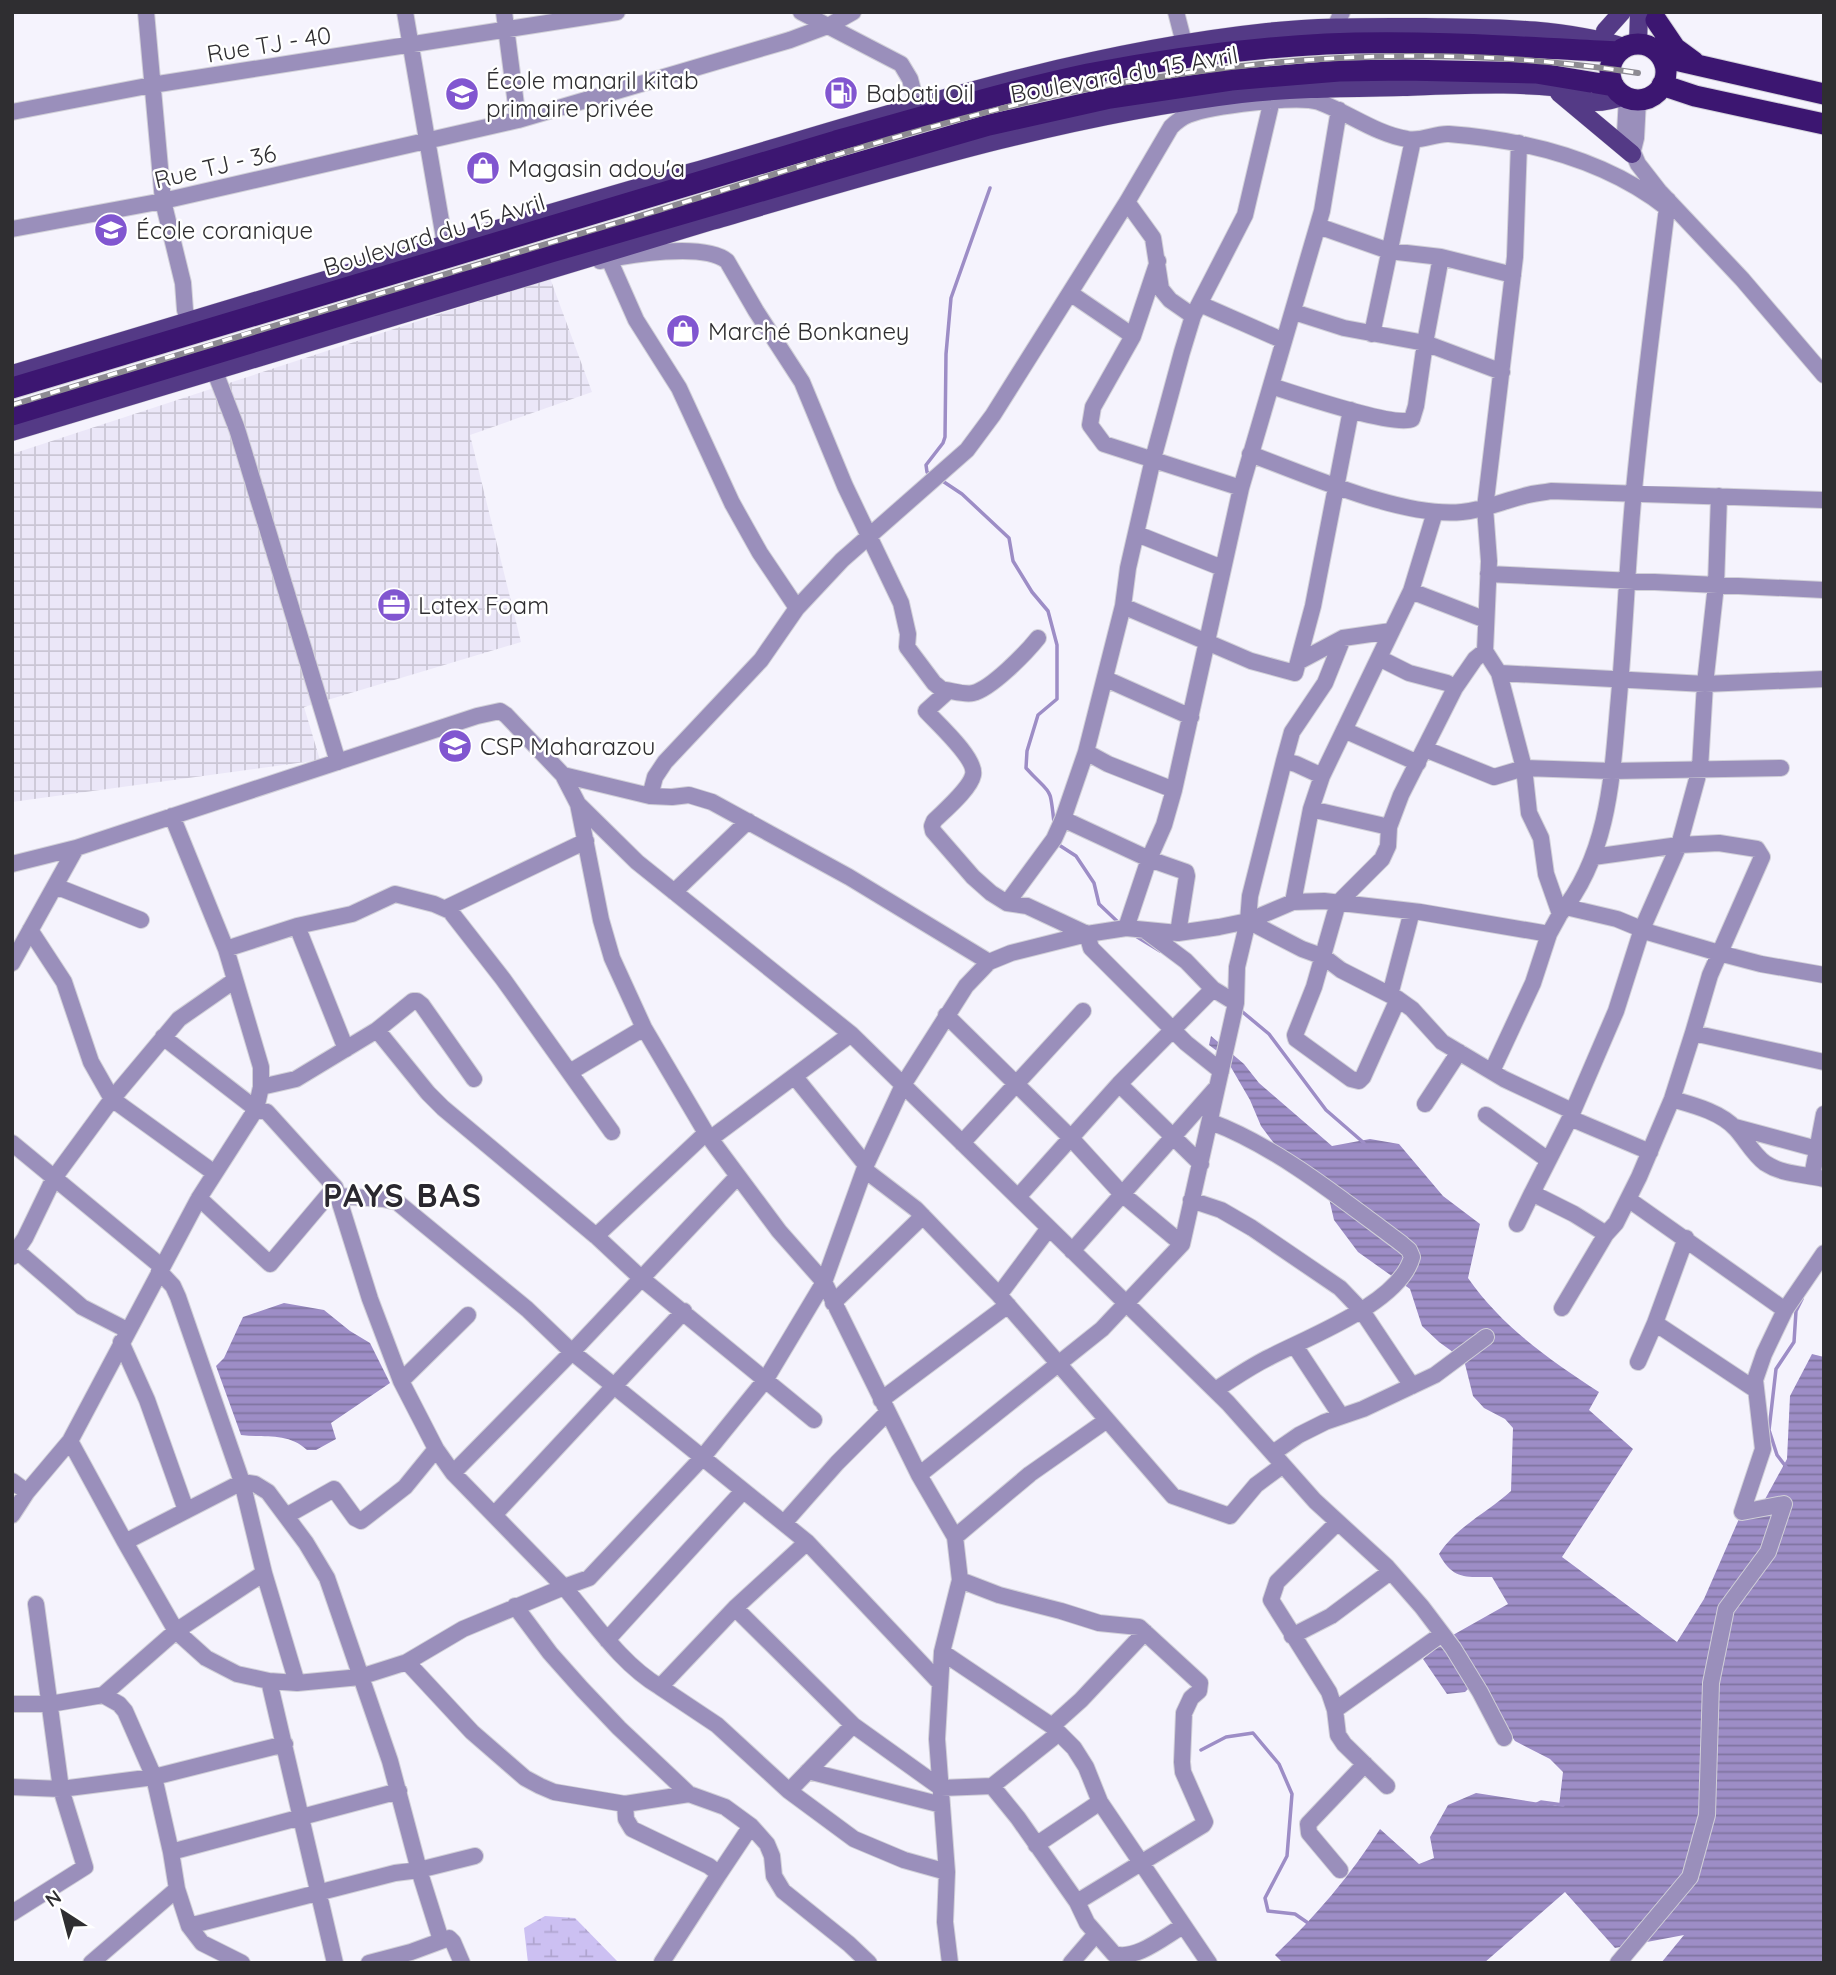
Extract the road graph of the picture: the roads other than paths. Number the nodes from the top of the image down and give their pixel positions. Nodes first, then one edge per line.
1 (146, 12) edge
2 (405, 12) edge
3 (504, 12) edge
4 (801, 12) edge
5 (853, 12) edge
6 (1176, 12) edge
7 (1622, 12) edge
8 (613, 13) edge
9 (1650, 15) edge
10 (1339, 19) edge
11 (830, 25) junction
12 (507, 30) junction
13 (1605, 31) junction
14 (1582, 38) junction
15 (1184, 43) junction
16 (411, 45) junction
17 (1638, 49) junction
18 (1702, 67) junction
19 (152, 85) junction
20 (1662, 85) junction
21 (1555, 90) junction
22 (1624, 94) junction
23 (1824, 94) edge
24 (1272, 100) junction
25 (917, 106) junction
26 (1339, 110) junction
27 (12, 112) edge
28 (518, 120) junction
29 (1824, 124) edge
30 (1413, 140) junction
31 (426, 141) junction
32 (1519, 143) junction
33 (1632, 154) junction
34 (163, 201) junction
35 (1127, 202) junction
36 (1668, 204) junction
37 (1318, 226) junction
38 (12, 229) edge
39 (445, 244) junction
40 (1389, 251) junction
41 (1441, 257) junction
42 (609, 259) junction
43 (1158, 261) junction
44 (570, 262) junction
45 (1513, 275) junction
46 (1070, 293) junction
47 (1197, 310) junction
48 (1294, 312) junction
49 (189, 321) junction
50 (1372, 334) junction
51 (1133, 336) junction
52 (1284, 341) junction
53 (1425, 343) junction
54 (215, 372) junction
55 (1502, 372) junction
56 (12, 374) edge
57 (1824, 375) edge
58 (1271, 386) junction
59 (12, 388) edge
60 (1351, 410) junction
61 (12, 415) edge
62 (12, 432) edge
63 (1250, 454) junction
64 (1153, 459) junction
65 (1338, 486) junction
66 (1241, 488) junction
67 (1634, 492) junction
68 (1719, 496) junction
69 (1824, 500) edge
70 (1485, 508) junction
71 (1435, 512) junction
72 (1137, 534) junction
73 (868, 537) junction
74 (1222, 568) junction
75 (1488, 574) junction
76 (1628, 580) junction
77 (1716, 584) junction
78 (1824, 590) edge
79 (1411, 591) junction
80 (1124, 606) junction
81 (797, 608) junction
82 (1486, 620) junction
83 (1391, 631) junction
84 (1038, 638) dead end
85 (1343, 638) junction
86 (1205, 642) junction
87 (1485, 651) junction
88 (1379, 658) junction
89 (1298, 662) junction
90 (1499, 673) junction
91 (1106, 679) junction
92 (1824, 679) edge
93 (1621, 680) junction
94 (1705, 684) junction
95 (1455, 688) junction
96 (945, 690) junction
97 (1191, 717) junction
98 (1344, 730) junction
99 (1086, 752) junction
100 (1421, 756) junction
101 (1284, 761) junction
102 (338, 762) junction
103 (1524, 768) junction
104 (1700, 768) junction
105 (1781, 768) dead end
106 (1612, 771) junction
107 (563, 775) junction
108 (1322, 776) junction
109 (1174, 790) junction
110 (650, 796) junction
111 (578, 804) junction
112 (1311, 808) junction
113 (172, 816) junction
114 (1063, 819) junction
115 (748, 821) junction
116 (1389, 827) junction
117 (586, 841) junction
118 (1679, 845) junction
119 (76, 848) junction
120 (1593, 858) junction
121 (1149, 859) junction
122 (12, 864) edge
123 (55, 886) junction
124 (674, 892) junction
125 (1293, 902) junction
126 (1007, 903) junction
127 (1338, 903) junction
128 (446, 908) junction
129 (1412, 911) junction
130 (1563, 911) junction
131 (141, 920) dead end
132 (1248, 921) junction
133 (297, 926) junction
134 (1126, 928) junction
135 (1642, 929) junction
136 (30, 930) junction
137 (1144, 930) junction
138 (1178, 933) junction
139 (1549, 933) junction
140 (1087, 934) junction
141 (226, 949) junction
142 (1718, 953) junction
143 (1324, 957) junction
144 (989, 962) junction
145 (12, 963) edge
146 (1824, 975) edge
147 (235, 980) junction
148 (1213, 989) junction
149 (1394, 997) junction
150 (1236, 1003) junction
151 (1083, 1011) dead end
152 (946, 1015) junction
153 (644, 1028) junction
154 (377, 1030) junction
155 (1173, 1030) junction
156 (1693, 1033) junction
157 (851, 1034) junction
158 (163, 1037) junction
159 (346, 1049) junction
160 (1459, 1052) junction
161 (1824, 1062) edge
162 (1221, 1070) junction
163 (1492, 1071) junction
164 (570, 1072) junction
165 (795, 1077) junction
166 (474, 1079) dead end
167 (1015, 1082) junction
168 (1119, 1084) junction
169 (903, 1085) junction
170 (261, 1087) junction
171 (1217, 1087) junction
172 (111, 1099) junction
173 (1672, 1099) junction
174 (1425, 1104) dead end
175 (256, 1109) junction
176 (1571, 1114) junction
177 (1824, 1114) edge
178 (1486, 1115) dead end
179 (1211, 1122) junction
180 (1735, 1128) junction
181 (612, 1132) dead end
182 (708, 1136) junction
183 (1070, 1137) junction
184 (1172, 1137) junction
185 (12, 1143) edge
186 (961, 1143) junction
187 (1817, 1149) junction
188 (1650, 1152) junction
189 (1548, 1160) junction
190 (1201, 1164) junction
191 (866, 1167) junction
192 (213, 1172) junction
193 (738, 1175) junction
194 (1818, 1177) edge
195 (54, 1178) junction
196 (336, 1192) junction
197 (1121, 1192) junction
198 (1532, 1193) junction
199 (1018, 1197) junction
200 (199, 1198) junction
201 (1628, 1199) junction
202 (1191, 1200) junction
203 (923, 1216) junction
204 (1517, 1224) dead end
205 (12, 1225) edge
206 (1049, 1228) junction
207 (1606, 1234) junction
208 (596, 1236) junction
209 (1686, 1238) junction
210 (1182, 1244) junction
211 (18, 1249) edge
212 (1072, 1251) junction
213 (1824, 1253) edge
214 (160, 1269) junction
215 (641, 1278) junction
216 (824, 1282) junction
217 (1003, 1300) junction
218 (834, 1303) junction
219 (1127, 1305) junction
220 (1562, 1308) dead end
221 (1785, 1310) junction
222 (684, 1311) junction
223 (1362, 1311) junction
224 (468, 1315) dead end
225 (1655, 1323) junction
226 (124, 1336) junction
227 (1486, 1337) dead end
228 (1295, 1346) junction
229 (572, 1352) junction
230 (1638, 1362) dead end
231 (1059, 1363) junction
232 (766, 1379) junction
233 (401, 1381) junction
234 (615, 1386) junction
235 (1412, 1386) junction
236 (1214, 1390) junction
237 (1756, 1390) junction
238 (884, 1407) junction
239 (1341, 1416) junction
240 (814, 1420) dead end
241 (1107, 1420) junction
242 (70, 1441) junction
243 (436, 1449) junction
244 (702, 1458) junction
245 (1278, 1459) junction
246 (453, 1474) junction
247 (919, 1475) junction
248 (12, 1481) edge
249 (242, 1482) junction
250 (743, 1491) junction
251 (27, 1492) junction
252 (186, 1510) junction
253 (12, 1515) edge
254 (494, 1515) junction
255 (286, 1516) junction
256 (1338, 1522) junction
257 (784, 1523) junction
258 (956, 1536) junction
259 (125, 1542) junction
260 (807, 1542) junction
261 (1390, 1572) junction
262 (264, 1573) junction
263 (960, 1580) junction
264 (564, 1587) junction
265 (36, 1604) dead end
266 (515, 1606) junction
267 (735, 1608) junction
268 (176, 1631) junction
269 (1145, 1632) junction
270 (1443, 1634) junction
271 (1292, 1636) junction
272 (607, 1640) junction
273 (942, 1652) junction
274 (407, 1662) junction
275 (360, 1677) junction
276 (270, 1681) junction
277 (297, 1683) junction
278 (940, 1683) junction
279 (660, 1687) junction
280 (103, 1695) junction
281 (12, 1704) edge
282 (50, 1704) junction
283 (1335, 1710) junction
284 (853, 1725) junction
285 (1056, 1730) junction
286 (1504, 1738) dead end
287 (285, 1744) junction
288 (1365, 1764) junction
289 (808, 1772) junction
290 (154, 1777) junction
291 (992, 1786) junction
292 (1387, 1786) dead end
293 (12, 1787) edge
294 (61, 1788) junction
295 (941, 1788) junction
296 (399, 1791) junction
297 (789, 1791) junction
298 (689, 1794) junction
299 (1100, 1802) junction
300 (625, 1804) junction
301 (942, 1805) junction
302 (301, 1816) junction
303 (751, 1826) junction
304 (1036, 1845) junction
305 (171, 1852) junction
306 (475, 1856) dead end
307 (1142, 1864) junction
308 (419, 1870) junction
309 (1340, 1870) dead end
310 (947, 1872) junction
311 (719, 1874) junction
312 (177, 1889) junction
313 (319, 1892) junction
314 (1077, 1902) junction
315 (12, 1913) edge
316 (188, 1926) junction
317 (1183, 1926) junction
318 (1096, 1934) junction
319 (441, 1940) junction
320 (210, 1948) junction
321 (662, 1962) edge
322 (91, 1963) edge
323 (201, 1963) edge
324 (242, 1963) edge
325 (335, 1963) edge
326 (369, 1963) edge
327 (462, 1963) edge
328 (869, 1963) edge
329 (950, 1963) edge
330 (1071, 1963) edge
331 (1209, 1963) edge
332 (1618, 1963) edge

1 - 19 street
2 - 16 street
3 - 12 street
4 - 11 street
5 - 11 street, Rue TJ - 36
6 - 15 street
7 - 13 main road
8 - 12 street, Rue TJ - 40
9 - 17 main road
9 - 18 highway
10 - 14 main road, Boulevard du 15 Avril
10 - 15 main road, Boulevard du 15 Avril
11 - 25 street
11 - 28 street, Rue TJ - 36
12 - 16 street, Rue TJ - 40
12 - 28 street
13 - 14 main road, Boulevard du 15 Avril
13 - 17 main road, Boulevard du 15 Avril
14 - 17 main road, Boulevard du 15 Avril
15 - 25 main road, Boulevard du 15 Avril
16 - 19 street, Rue TJ - 40
16 - 31 street
17 - 18 highway, Boulevard du 15 Avril
17 - 20 highway
17 - 22 highway
17 - 59 highway, Boulevard du 15 Avril
18 - 23 highway, Boulevard du 15 Avril
19 - 27 street, Rue TJ - 40
19 - 34 street
20 - 22 highway
20 - 29 highway
21 - 22 main road, Boulevard du 15 Avril
21 - 33 main road
21 - 44 main road, Boulevard du 15 Avril
22 - 33 street
22 - 61 highway, Boulevard du 15 Avril
24 - 26 street
24 - 35 street
24 - 47 street
25 - 39 main road, Boulevard du 15 Avril
26 - 30 street
26 - 37 street
28 - 31 street, Rue TJ - 36
30 - 32 street
30 - 40 street
31 - 34 street, Rue TJ - 36
31 - 39 street
32 - 36 street
32 - 45 street
33 - 36 street
34 - 38 street, Rue TJ - 36
34 - 49 street
35 - 43 street
35 - 46 street
36 - 57 street
36 - 67 street
37 - 40 street
37 - 48 street
39 - 49 main road, Boulevard du 15 Avril
40 - 41 street
40 - 50 street
41 - 45 street
41 - 53 street
42 - 44 street
42 - 73 street
42 - 81 street
43 - 47 street
43 - 51 street
44 - 54 main road, Boulevard du 15 Avril
45 - 55 street
46 - 51 street
46 - 73 street
47 - 52 street
47 - 64 street
48 - 50 street
48 - 52 street
49 - 56 main road, Boulevard du 15 Avril
50 - 53 street
51 - 64 street
52 - 58 street
53 - 55 street
53 - 60 street
54 - 62 main road, Boulevard du 15 Avril
54 - 102 street
55 - 70 street
58 - 60 street
58 - 63 street
60 - 65 street
63 - 65 street
63 - 66 street
64 - 66 street
64 - 72 street
65 - 71 street
65 - 89 street
66 - 74 street
67 - 68 street
67 - 70 street
67 - 76 street
68 - 69 street
68 - 77 street
70 - 71 street
70 - 75 street
71 - 79 street
72 - 74 street
72 - 80 street
73 - 81 street
73 - 96 street
74 - 86 street
75 - 76 street
75 - 82 street
76 - 77 street
76 - 93 street
77 - 78 street
77 - 94 street
79 - 82 street
79 - 83 street
80 - 86 street
80 - 91 street
81 - 110 street
82 - 87 street
83 - 85 street
83 - 88 street
84 - 96 street
85 - 89 street
85 - 101 street
86 - 89 street
86 - 97 street
87 - 90 street
87 - 95 street
88 - 95 street
88 - 98 street
90 - 93 street
90 - 103 street
91 - 97 street
91 - 99 street
92 - 94 street
93 - 94 street
93 - 106 street
94 - 104 street
95 - 100 street
96 - 126 street
97 - 109 street
98 - 100 street
98 - 108 street
99 - 109 street
99 - 114 street
100 - 103 street
100 - 116 street
101 - 108 street
101 - 132 street
102 - 107 street
102 - 113 street
103 - 106 street
103 - 130 street
104 - 105 street
104 - 106 street
104 - 118 street
106 - 120 street
107 - 110 street
107 - 111 street
108 - 112 street
109 - 121 street
110 - 115 street
111 - 117 street
111 - 124 street
112 - 116 street
112 - 125 street
113 - 119 street
113 - 141 street
114 - 121 street
114 - 126 street
115 - 124 street
115 - 144 street
116 - 127 street
117 - 128 street
117 - 153 street
118 - 120 street
118 - 135 street
118 - 142 street
119 - 122 street
119 - 123 street
120 - 130 street
121 - 134 street
121 - 138 street
123 - 131 street
123 - 136 street
124 - 157 street
125 - 127 street
125 - 132 street
126 - 140 street
127 - 129 street
127 - 143 street
128 - 133 street
128 - 164 street
129 - 139 street
129 - 149 street
130 - 135 street
130 - 139 street
132 - 138 street
132 - 143 street
132 - 150 street
133 - 141 street
133 - 159 street
134 - 137 street
134 - 140 street
135 - 142 street
135 - 176 street
136 - 145 street
136 - 172 street
137 - 138 street
137 - 148 street
139 - 163 street
140 - 144 street
140 - 155 street
141 - 147 street
142 - 146 street
142 - 156 street
143 - 149 street
143 - 149 street
144 - 152 street
147 - 158 street
147 - 170 street
148 - 150 street
148 - 155 street
149 - 160 street
150 - 162 street
151 - 167 street
152 - 167 street
152 - 169 street
153 - 164 street
153 - 182 street
154 - 159 street
154 - 166 street
154 - 208 street
155 - 162 street
155 - 168 street
156 - 161 street
156 - 173 street
157 - 165 street
157 - 169 street
158 - 172 street
158 - 175 street
159 - 170 street
160 - 163 street
160 - 174 street
162 - 171 street
163 - 176 street
164 - 181 street
165 - 182 street
165 - 191 street
167 - 183 street
167 - 186 street
168 - 183 street
168 - 184 street
169 - 186 street
169 - 191 street
170 - 175 street
171 - 179 street
171 - 184 street
172 - 192 street
172 - 195 street
173 - 180 street
173 - 188 street
175 - 192 street
175 - 196 street
176 - 188 street
176 - 189 street
177 - 187 street
178 - 189 street
179 - 190 street
179 - 223 street
180 - 187 street
180 - 194 street
182 - 193 street
182 - 208 street
183 - 197 street
183 - 199 street
184 - 190 street
184 - 197 street
185 - 195 street
186 - 199 street
187 - 194 street
188 - 201 street
189 - 198 street
190 - 202 street
191 - 203 street
191 - 216 street
192 - 200 street
193 - 215 street
193 - 216 street
195 - 211 street
195 - 214 street
196 - 200 street
196 - 229 street
196 - 233 street
197 - 210 street
197 - 212 street
198 - 204 street
198 - 207 street
199 - 206 street
200 - 214 street
201 - 207 street
201 - 209 street
202 - 210 street
202 - 223 street
203 - 217 street
203 - 218 street
205 - 211 street
206 - 212 street
206 - 217 street
207 - 220 street
208 - 215 street
209 - 221 street
209 - 225 street
210 - 219 street
211 - 226 street
212 - 219 street
213 - 221 street
214 - 226 street
214 - 249 street
215 - 222 street
215 - 229 street
216 - 218 street
216 - 232 street
217 - 231 street
217 - 238 street
218 - 238 street
219 - 231 street
219 - 236 street
221 - 237 street
222 - 232 street
222 - 234 street
223 - 228 street
223 - 235 street
224 - 233 street
225 - 230 street
225 - 237 street
226 - 242 street
226 - 252 street
227 - 235 street
228 - 236 street
228 - 239 street
229 - 234 street
229 - 246 street
231 - 241 street
231 - 247 street
232 - 240 street
232 - 244 street
233 - 243 street
234 - 244 street
234 - 254 street
235 - 239 street
236 - 245 street
237 - 332 street
238 - 247 street
238 - 257 street
239 - 245 street
241 - 245 street
241 - 258 street
242 - 251 street
242 - 259 street
243 - 246 street
243 - 255 street
244 - 250 street
244 - 264 street
245 - 256 street
246 - 254 street
247 - 258 street
248 - 251 street
249 - 252 street
249 - 255 street
249 - 262 street
250 - 257 street
250 - 272 street
251 - 253 street
252 - 259 street
254 - 264 street
255 - 275 street
256 - 261 street
256 - 271 street
257 - 260 street
258 - 263 street
259 - 268 street
260 - 267 street
260 - 278 street
261 - 270 street
261 - 271 street
262 - 268 street
262 - 277 street
263 - 269 street
263 - 273 street
264 - 266 street
264 - 272 street
265 - 282 street
266 - 274 street
266 - 298 street
267 - 279 street
267 - 284 street
268 - 276 street
268 - 280 street
269 - 285 street
269 - 307 street
270 - 283 street
270 - 286 street
271 - 283 street
272 - 279 street
273 - 278 street
273 - 285 street
274 - 275 street
274 - 300 street
275 - 277 street
275 - 296 street
276 - 277 street
276 - 287 street
278 - 295 street
279 - 297 street
280 - 282 street
280 - 290 street
281 - 282 street
282 - 294 street
283 - 288 street
284 - 289 street
284 - 295 street
285 - 291 street
285 - 299 street
287 - 290 street
287 - 302 street
288 - 292 street
288 - 309 street
289 - 297 street
289 - 301 street
290 - 294 street
290 - 305 street
291 - 295 street
291 - 304 street
293 - 294 street
294 - 315 street
295 - 301 street
296 - 302 street
296 - 308 street
297 - 310 street
298 - 300 street
298 - 303 street
299 - 304 street
299 - 307 street
300 - 311 street
301 - 310 street
302 - 305 street
302 - 313 street
303 - 311 street
303 - 328 street
304 - 314 street
305 - 312 street
306 - 308 street
307 - 314 street
307 - 317 street
308 - 313 street
308 - 319 street
310 - 329 street
311 - 321 street
312 - 316 street
312 - 322 street
313 - 316 street
313 - 325 street
314 - 318 street
316 - 320 street
317 - 318 street
317 - 331 street
318 - 330 street
319 - 326 street
319 - 327 street
320 - 323 street
320 - 324 street

